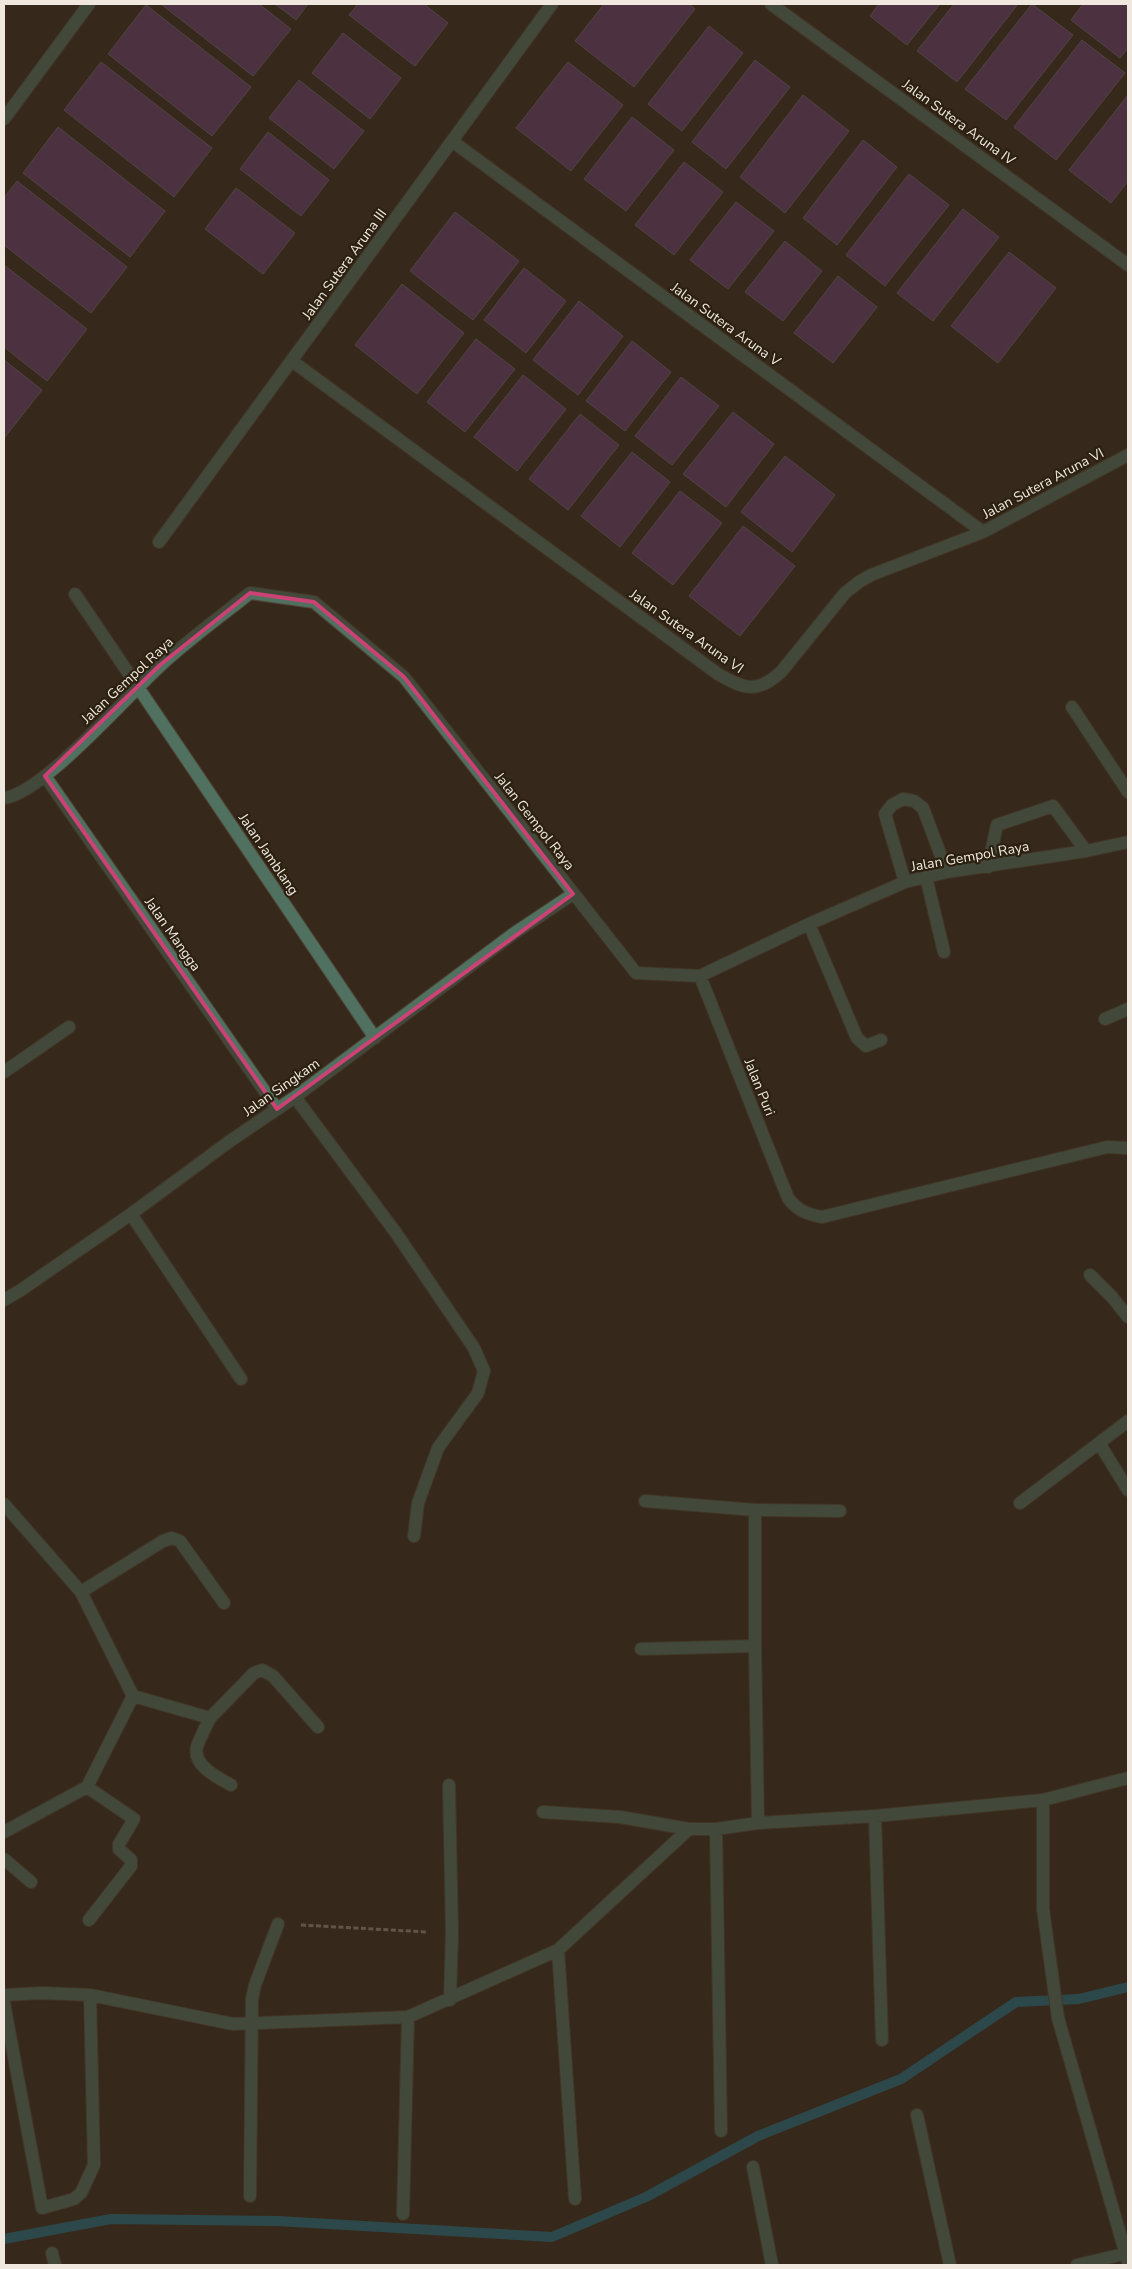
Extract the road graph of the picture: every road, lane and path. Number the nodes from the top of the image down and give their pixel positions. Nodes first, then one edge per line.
1 (89, 4) edge
2 (552, 4) edge
3 (771, 4) edge
4 (4, 119) edge
5 (452, 141) junction
6 (1128, 265) edge
7 (292, 361) junction
8 (1128, 455) edge
9 (983, 532) junction
10 (159, 542) dead end
11 (75, 594) dead end
12 (139, 687) junction
13 (1072, 707) dead end
14 (45, 776) junction
15 (1128, 792) edge
16 (4, 798) edge
17 (1128, 844) edge
18 (1086, 851) junction
19 (988, 867) junction
20 (947, 872) junction
21 (926, 877) junction
22 (905, 882) junction
23 (573, 894) junction
24 (809, 924) junction
25 (944, 952) dead end
26 (700, 976) junction
27 (1128, 1009) edge
28 (1105, 1019) dead end
29 (69, 1027) dead end
30 (375, 1038) junction
31 (882, 1040) dead end
32 (4, 1072) edge
33 (296, 1097) junction
34 (277, 1109) junction
35 (1128, 1148) edge
36 (131, 1214) junction
37 (1090, 1275) dead end
38 (4, 1300) edge
39 (1128, 1317) edge
40 (241, 1379) dead end
41 (1128, 1421) edge
42 (1099, 1443) junction
43 (1128, 1490) edge
44 (644, 1501) dead end
45 (1020, 1503) dead end
46 (4, 1504) edge
47 (755, 1510) junction
48 (840, 1511) dead end
49 (414, 1536) dead end
50 (81, 1592) junction
51 (224, 1603) dead end
52 (754, 1646) junction
53 (641, 1649) dead end
54 (133, 1696) junction
55 (210, 1718) junction
56 (318, 1727) dead end
57 (1128, 1778) edge
58 (231, 1785) dead end
59 (449, 1785) dead end
60 (87, 1787) junction
61 (1043, 1800) junction
62 (543, 1812) dead end
63 (875, 1816) junction
64 (758, 1823) junction
65 (689, 1828) junction
66 (716, 1829) junction
67 (4, 1832) edge
68 (4, 1859) edge
69 (32, 1882) dead end
70 (89, 1920) dead end
71 (278, 1924) joint
72 (452, 1933) junction
73 (558, 1950) junction
74 (4, 1995) edge
75 (90, 1995) junction
76 (450, 2000) junction
77 (4, 2003) edge
78 (408, 2017) junction
79 (252, 2024) junction
80 (882, 2040) dead end
81 (917, 2115) dead end
82 (721, 2131) dead end
83 (753, 2167) dead end
84 (250, 2196) dead end
85 (575, 2199) dead end
86 (404, 2214) dead end
87 (1128, 2256) edge
88 (772, 2265) edge
89 (950, 2265) edge
90 (1077, 2265) edge

1 - 4 street
2 - 5 street, Jalan Sutera Aruna III
3 - 6 street, Jalan Sutera Aruna IV
5 - 7 street, Jalan Sutera Aruna III
5 - 9 street, Jalan Sutera Aruna V
7 - 9 street, Jalan Sutera Aruna VI
7 - 10 street, Jalan Sutera Aruna III
8 - 9 street, Jalan Sutera Aruna VI
11 - 12 street, Jalan Jamblang
12 - 14 street, Jalan Gempol Raya
12 - 23 street, Jalan Gempol Raya
12 - 30 street, Jalan Jamblang
13 - 15 street
14 - 16 street, Jalan Gempol Raya
14 - 34 street, Jalan Mangga
17 - 18 street, Jalan Gempol Raya
18 - 19 street, Jalan Gempol Raya
18 - 19 street
19 - 20 street, Jalan Gempol Raya
20 - 21 street, Jalan Gempol Raya
20 - 22 street
21 - 22 street, Jalan Gempol Raya
21 - 25 street
22 - 24 street, Jalan Gempol Raya
23 - 26 street, Jalan Gempol Raya
23 - 30 street, Jalan Singkam
24 - 26 street, Jalan Gempol Raya
24 - 31 street
26 - 35 street, Jalan Puri
27 - 28 street
29 - 32 street
30 - 33 street, Jalan Singkam
33 - 34 street, Jalan Singkam
33 - 49 street
34 - 36 street, Jalan Singkam
36 - 38 street, Jalan Singkam
36 - 40 street
37 - 39 street
41 - 42 street
42 - 43 street
42 - 45 street
44 - 47 street
46 - 50 street
47 - 48 street
47 - 52 street
50 - 51 street
50 - 54 street
52 - 53 street
52 - 64 street
54 - 55 street
54 - 60 street
55 - 56 street
55 - 58 street
57 - 61 street
59 - 72 street
60 - 67 street
60 - 70 street
61 - 63 street
61 - 87 street
62 - 65 street
63 - 64 street
63 - 80 street
64 - 66 street
65 - 66 street
65 - 73 street
66 - 82 street
68 - 69 street
71 - 72 path
71 - 79 street
72 - 76 street
73 - 76 street
73 - 85 street
74 - 75 street
75 - 77 street
75 - 79 street
76 - 78 street
78 - 79 street
78 - 86 street
79 - 84 street
81 - 89 street
83 - 88 street
87 - 90 street

